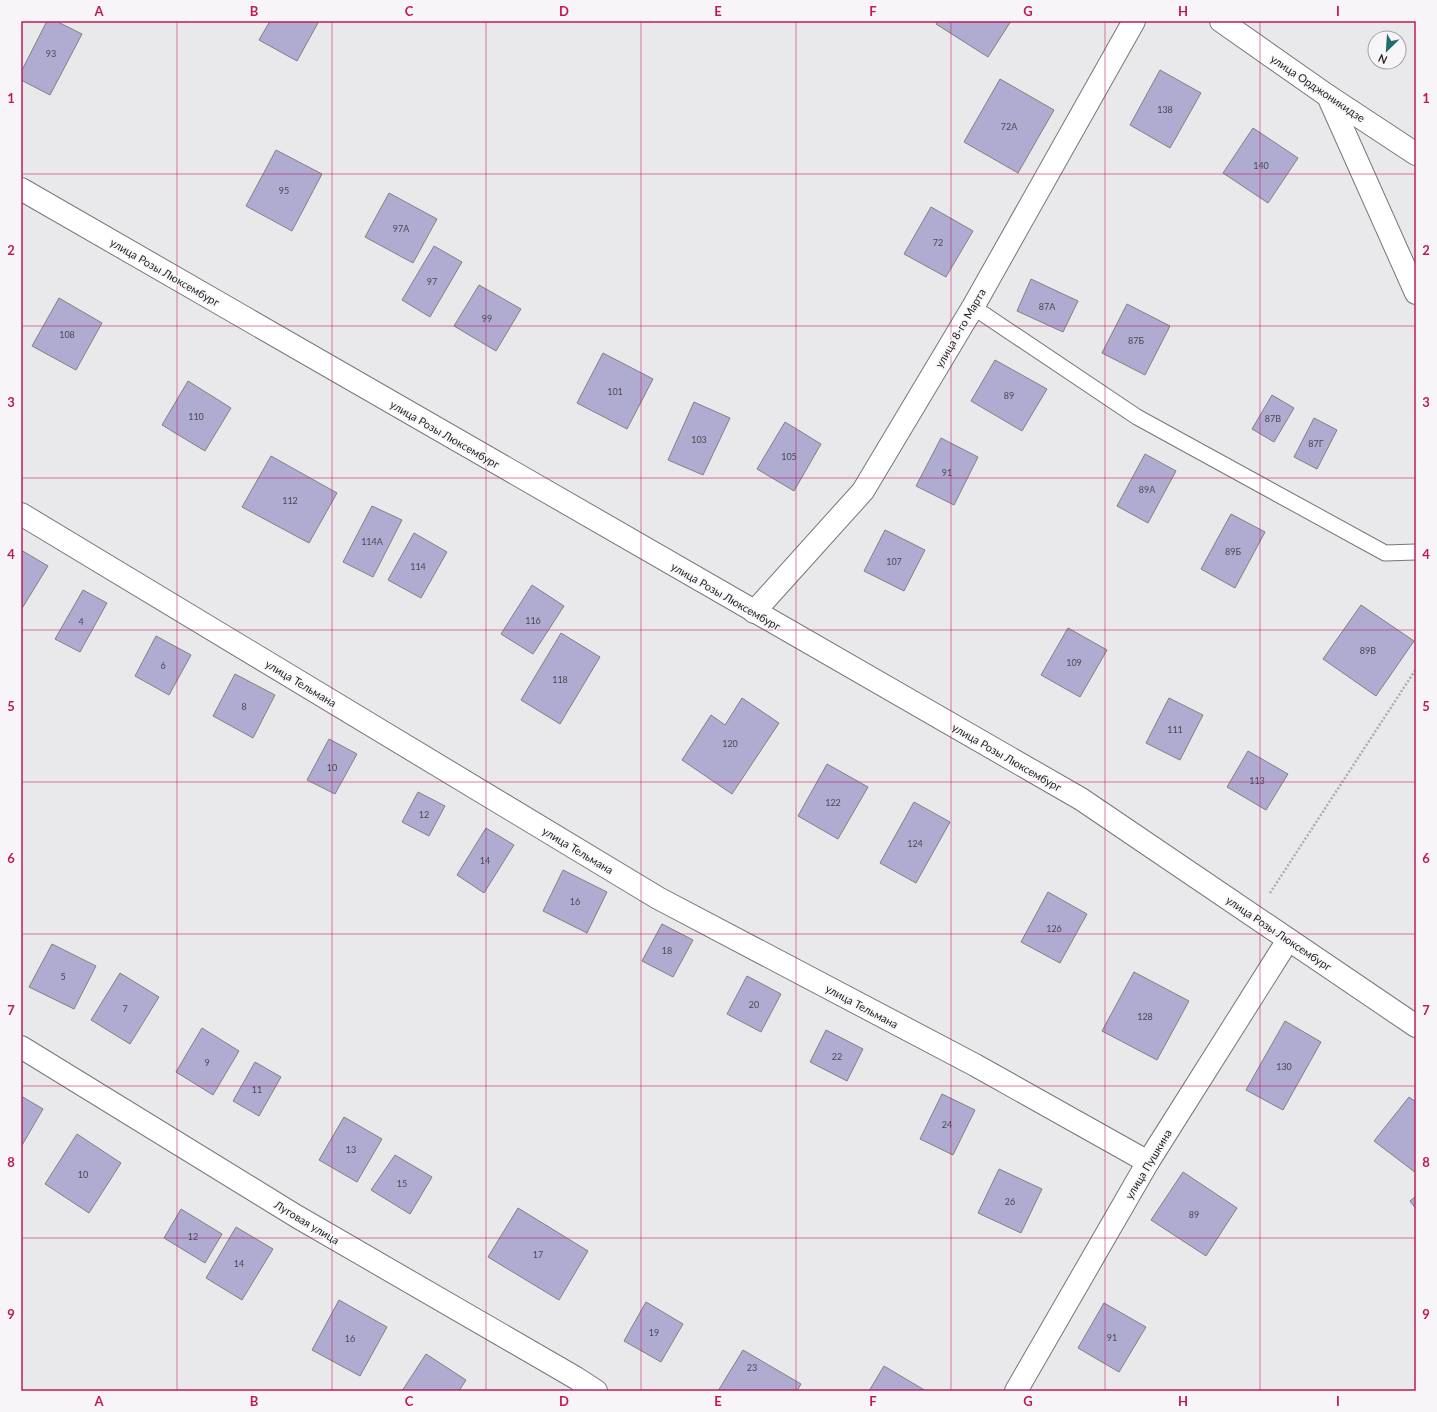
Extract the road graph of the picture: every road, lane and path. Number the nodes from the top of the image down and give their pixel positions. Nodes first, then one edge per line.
1 (1134, 21) edge
2 (1221, 21) edge
3 (1328, 96) junction
4 (1416, 154) edge
5 (21, 189) edge
6 (1416, 293) edge
7 (973, 307) junction
8 (21, 514) edge
9 (1416, 552) edge
10 (754, 612) junction
11 (1416, 669) edge
12 (1254, 917) junction
13 (1288, 940) junction
14 (1416, 1026) edge
15 (21, 1047) edge
16 (1148, 1162) junction
17 (596, 1391) edge
18 (1016, 1391) edge

1 - 7 street, улица 8-го Марта
2 - 3 street, улица Орджоникидзе
3 - 4 street, улица Орджоникидзе
3 - 6 street
5 - 10 street, улица Розы Люксембург
7 - 9 lane
7 - 10 street, улица 8-го Марта
8 - 16 street, улица Тельмана
10 - 12 street, улица Розы Люксембург
11 - 12 path
12 - 13 street, улица Розы Люксембург
13 - 14 street, улица Розы Люксембург
13 - 16 street, улица Пушкина
15 - 17 street, Луговая улица
16 - 18 street, улица Пушкина

